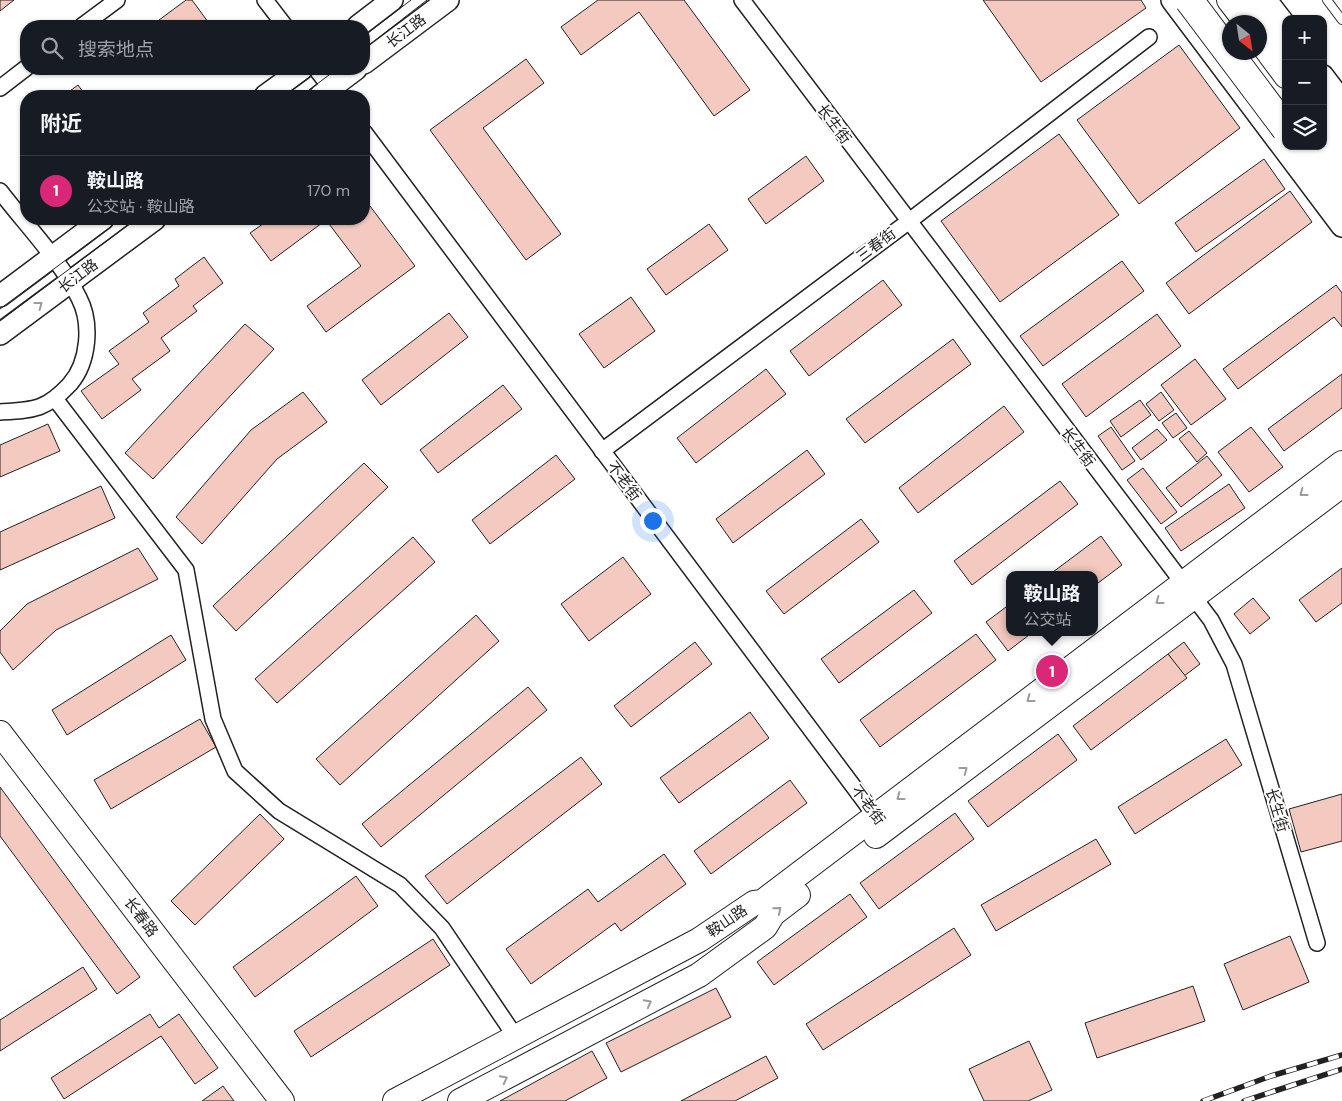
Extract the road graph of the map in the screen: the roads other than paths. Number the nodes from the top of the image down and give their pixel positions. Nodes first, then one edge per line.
1 (117, 0) edge
2 (265, 0) edge
3 (392, 0) edge
4 (448, 0) edge
5 (742, 0) edge
6 (1172, 0) edge
7 (1189, 0) edge
8 (1266, 0) edge
9 (1327, 0) edge
10 (1222, 2) edge
11 (1226, 15) edge
12 (1238, 15) edge
13 (90, 20) edge
14 (280, 20) edge
15 (366, 20) edge
16 (1342, 20) edge
17 (1282, 21) edge
18 (1149, 37) dead end
19 (1206, 46) junction
20 (1282, 48) edge
21 (1267, 50) edge
22 (370, 58) edge
23 (1252, 60) edge
24 (1282, 71) edge
25 (20, 73) edge
26 (294, 75) edge
27 (319, 75) edge
28 (350, 75) edge
29 (1327, 81) edge
30 (0, 88) edge
31 (273, 90) edge
32 (327, 90) edge
33 (333, 90) edge
34 (1342, 101) edge
35 (1285, 105) edge
36 (1326, 105) edge
37 (1282, 124) edge
38 (1342, 126) edge
39 (1327, 131) edge
40 (370, 140) edge
41 (1301, 150) edge
42 (1319, 150) edge
43 (1342, 150) edge
44 (1342, 181) edge
45 (0, 191) edge
46 (1342, 204) edge
47 (20, 216) edge
48 (908, 222) junction
49 (27, 225) edge
50 (95, 225) edge
51 (147, 225) edge
52 (1342, 226) edge
53 (52, 257) junction
54 (70, 282) junction
55 (0, 296) edge
56 (0, 334) edge
57 (56, 400) junction
58 (0, 412) edge
59 (602, 451) junction
60 (1342, 464) edge
61 (1342, 486) edge
62 (1188, 591) junction
63 (0, 733) edge
64 (881, 822) junction
65 (1317, 943) dead end
66 (517, 1038) junction
67 (282, 1101) edge
68 (395, 1101) edge
69 (460, 1101) edge

1 - 13 street
2 - 14 street
3 - 15 main road
4 - 22 main road, 长江路
5 - 48 street, 长生街
6 - 19 main road
7 - 37 highway, bridge
8 - 17 main road
9 - 16 lane
10 - 11 main road
10 - 12 main road
10 - 19 main road
10 - 20 highway
18 - 48 street, 三春街
19 - 52 main road
21 - 24 main road
23 - 35 main road
25 - 30 street
26 - 31 main road
27 - 32 street
28 - 33 main road
29 - 34 main road
36 - 38 highway
39 - 43 main road
40 - 59 street, 不老街
41 - 46 highway
42 - 44 main road
45 - 47 street
48 - 59 street, 三春街
48 - 62 street, 长生街
49 - 53 street
50 - 53 main road, 长江路
51 - 54 main road, 长江路
53 - 54 street
53 - 55 main road, 长江路
56 -> 54 main road, 长江路
54 - 57 street
57 - 58 street
57 - 66 street
59 - 64 street, 不老街
60 -> 62 main road, 鞍山路
61 - 62 main road, 鞍山路
62 - 64 main road, 鞍山路
62 - 65 street, 长生街
63 - 67 main road, 长春路
64 - 66 main road, 鞍山路
69 -> 64 main road, 鞍山路
66 - 68 main road, 鞍山路

